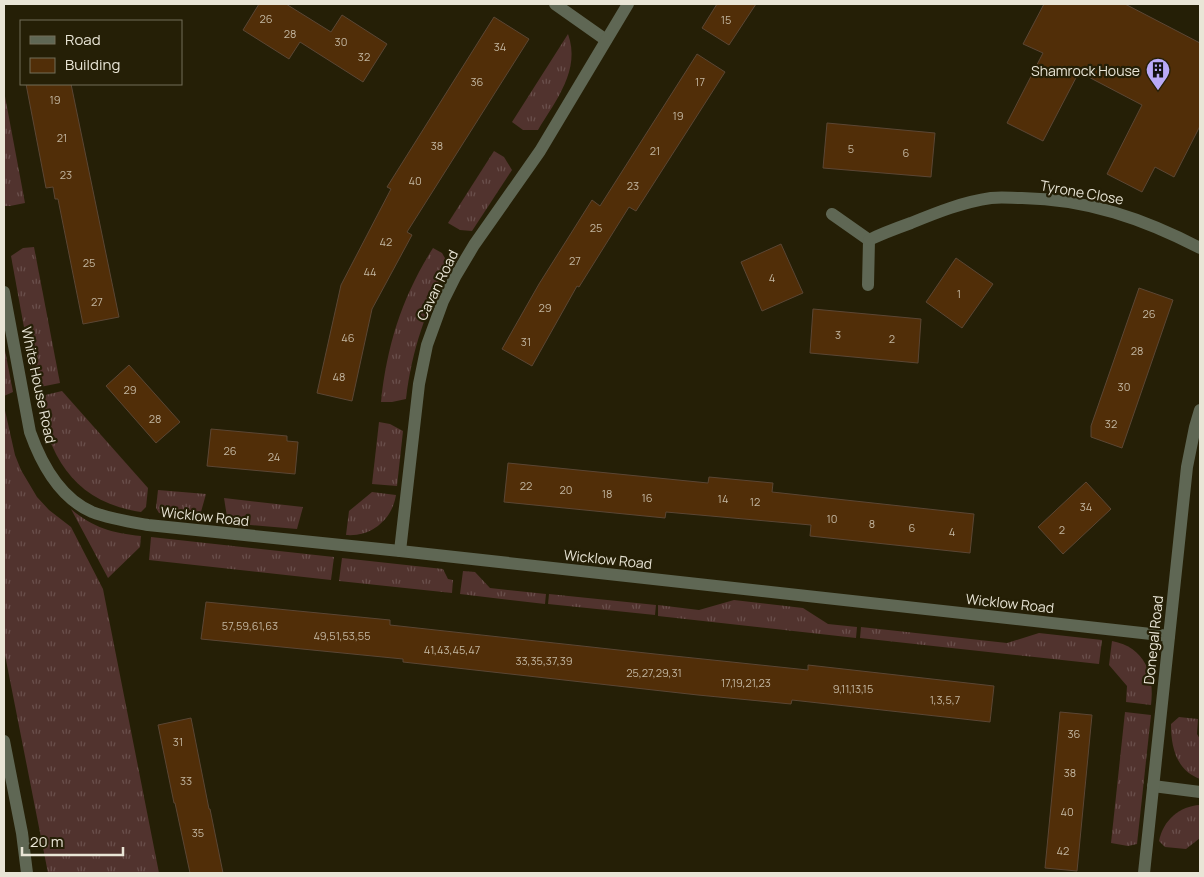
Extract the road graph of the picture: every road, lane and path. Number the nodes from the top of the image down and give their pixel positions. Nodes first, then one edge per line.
1 (555, 4) edge
2 (628, 4) edge
3 (606, 40) junction
4 (832, 214) dead end
5 (869, 240) junction
6 (1200, 248) edge
7 (868, 285) dead end
8 (4, 292) edge
9 (1200, 410) edge
10 (56, 481) joint
11 (400, 551) junction
12 (1169, 636) junction
13 (4, 741) edge
14 (1153, 786) junction
15 (1200, 792) edge
16 (27, 873) edge
17 (1144, 873) edge

1 - 3 street
2 - 3 street, Cavan Road
3 - 11 street, Cavan Road
4 - 5 street
5 - 6 street, Tyrone Close
5 - 7 street
8 - 10 street, White House Road
9 - 12 street, Donegal Road
10 - 11 street, Wicklow Road
11 - 12 street, Wicklow Road
12 - 14 street, Donegal Road
13 - 16 street
14 - 15 street
14 - 17 street, Donegal Road

